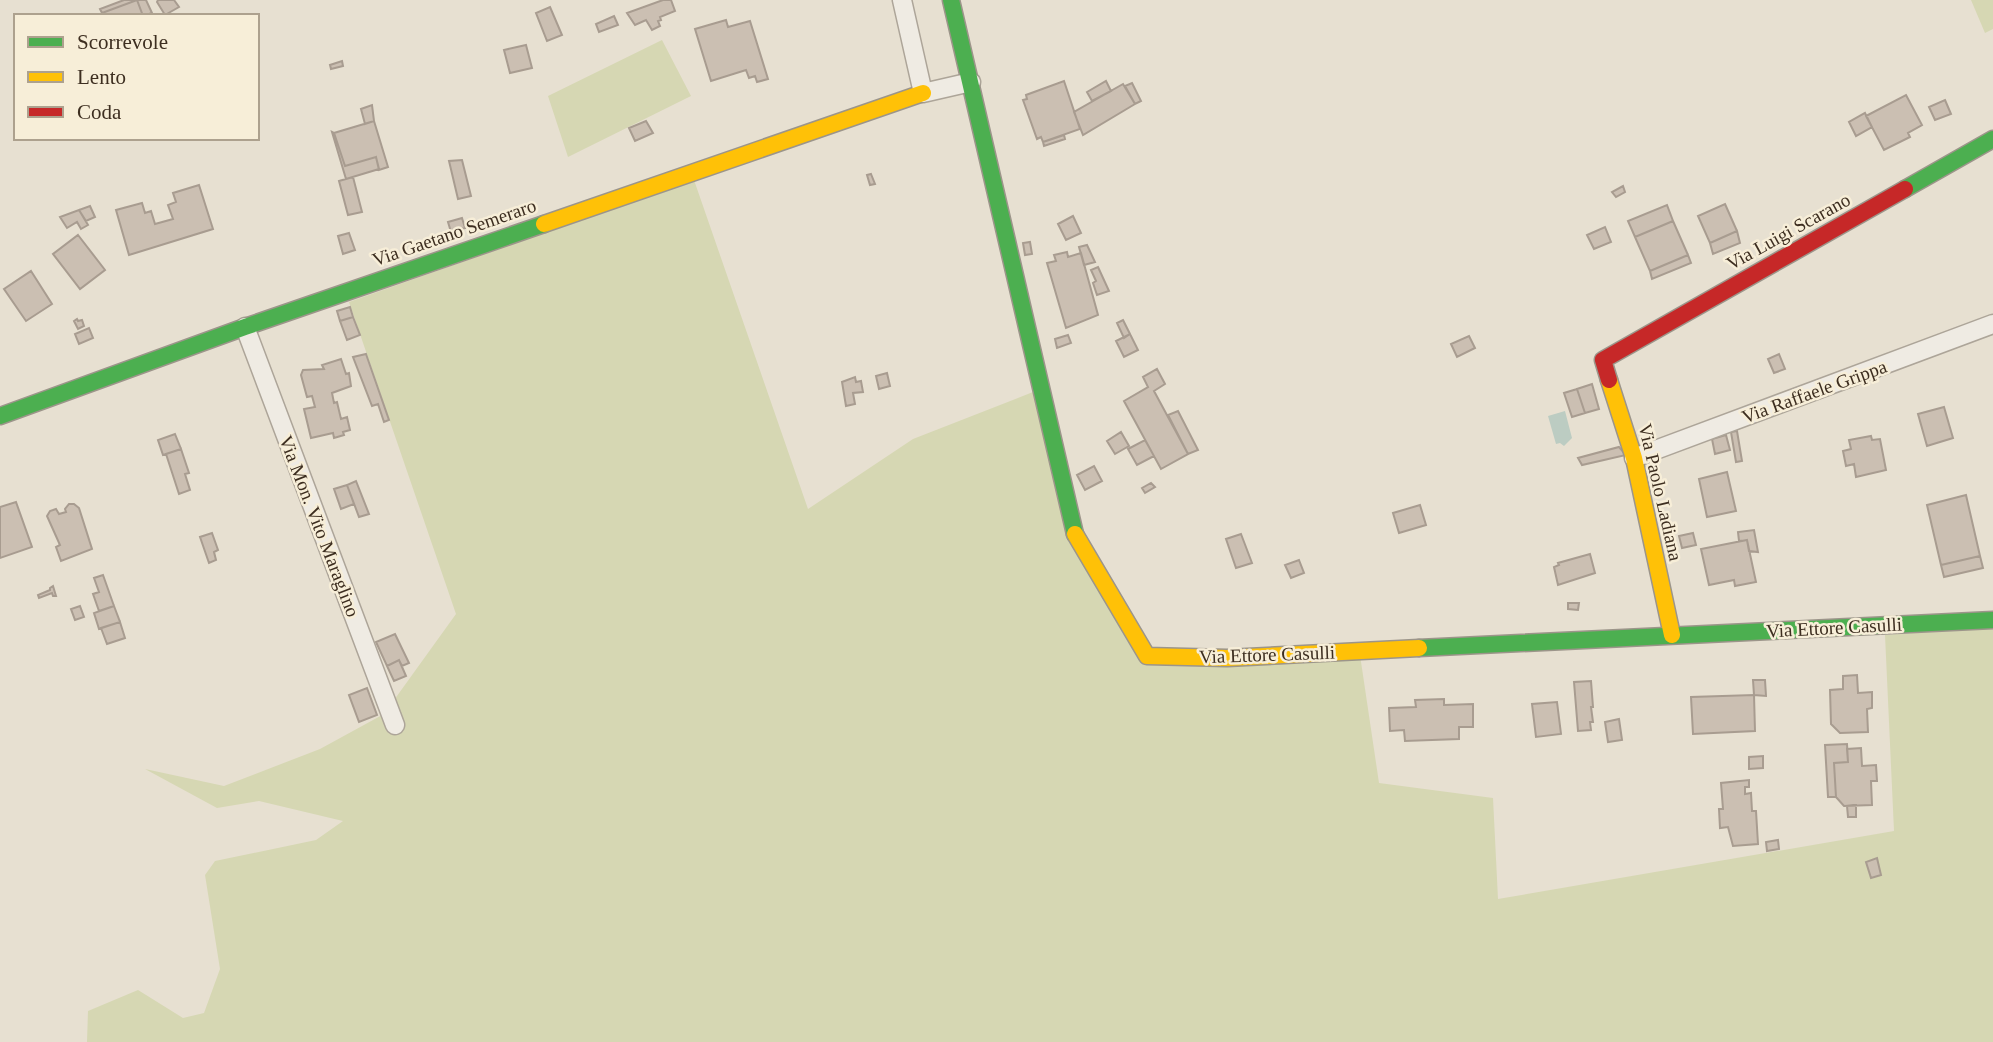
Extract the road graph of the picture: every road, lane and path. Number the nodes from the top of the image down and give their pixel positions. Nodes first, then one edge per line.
1 (902, 0) edge
2 (951, 0) edge
3 (971, 82) junction
4 (923, 93) junction
5 (1993, 139) edge
6 (1993, 324) edge
7 (245, 327) junction
8 (1603, 360) joint
9 (0, 416) edge
10 (1634, 458) junction
11 (1993, 620) edge
12 (1672, 635) junction
13 (395, 725) dead end

1 - 4 street
2 - 3 street, Via Ettore Casulli
3 - 4 street
3 - 12 street, Via Ettore Casulli
4 - 7 street, Via Gaetano Semeraro
5 - 8 street, Via Luigi Scarano
6 - 10 street, Via Raffaele Grippa
7 - 9 street, Via Gaetano Semeraro
7 - 13 street, Via Mon. Vito Maraglino
8 - 10 street, Via Paolo Ladiana
10 - 12 street, Via Paolo Ladiana
11 - 12 street, Via Ettore Casulli

